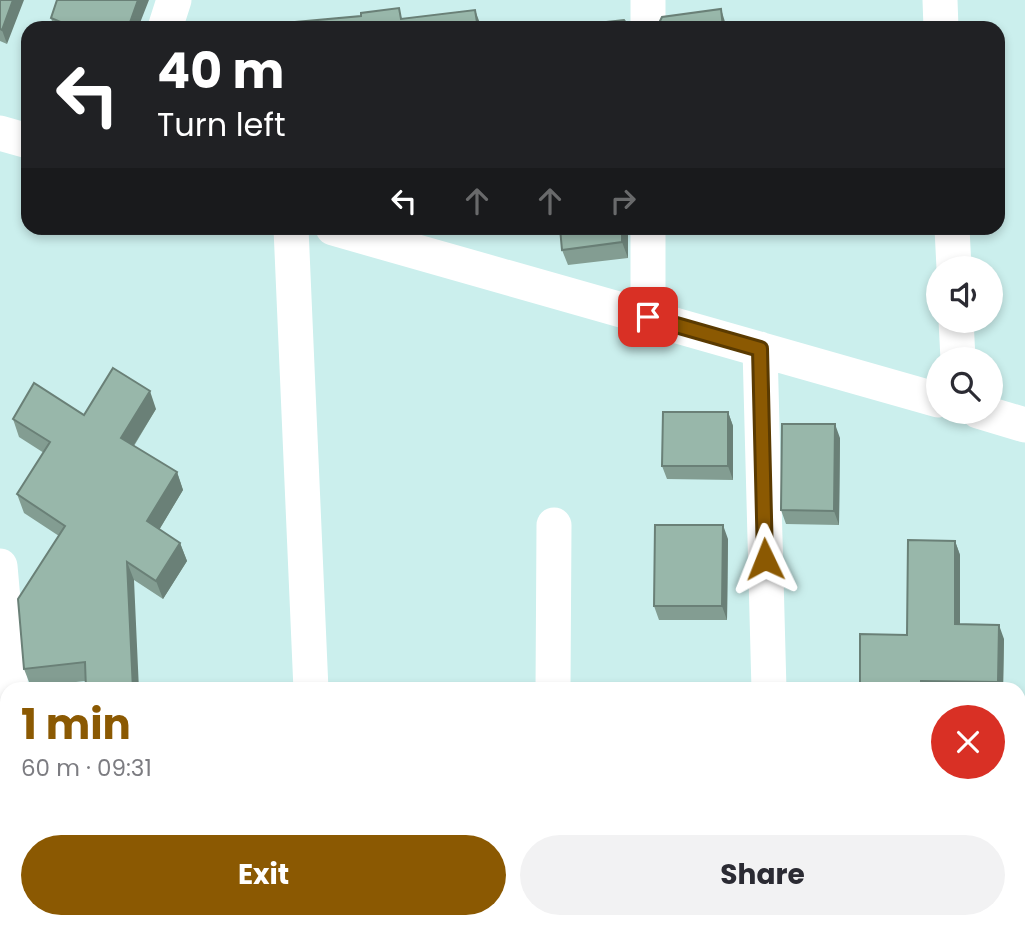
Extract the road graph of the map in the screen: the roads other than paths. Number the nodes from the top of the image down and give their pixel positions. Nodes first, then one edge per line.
1 (174, 0) edge
2 (648, 0) edge
3 (940, 0) edge
4 (167, 21) edge
5 (648, 21) edge
6 (942, 21) edge
7 (0, 133) edge
8 (21, 139) edge
9 (291, 235) edge
10 (358, 235) edge
11 (648, 235) edge
12 (952, 235) edge
13 (953, 256) edge
14 (648, 317) junction
15 (760, 349) junction
16 (926, 397) edge
17 (1003, 418) edge
18 (1025, 425) edge
19 (554, 525) dead end
20 (0, 566) edge
21 (2, 611) edge
22 (10, 682) edge
23 (310, 682) edge
24 (553, 682) edge
25 (769, 682) edge

1 - 4 street
2 - 5 street
3 - 6 street
7 - 8 street
9 - 23 street
10 - 14 street
11 - 14 street
12 - 13 street
14 - 15 street
15 - 16 street
15 - 25 street
17 - 18 street
19 - 24 street
20 - 21 street
21 - 22 street

